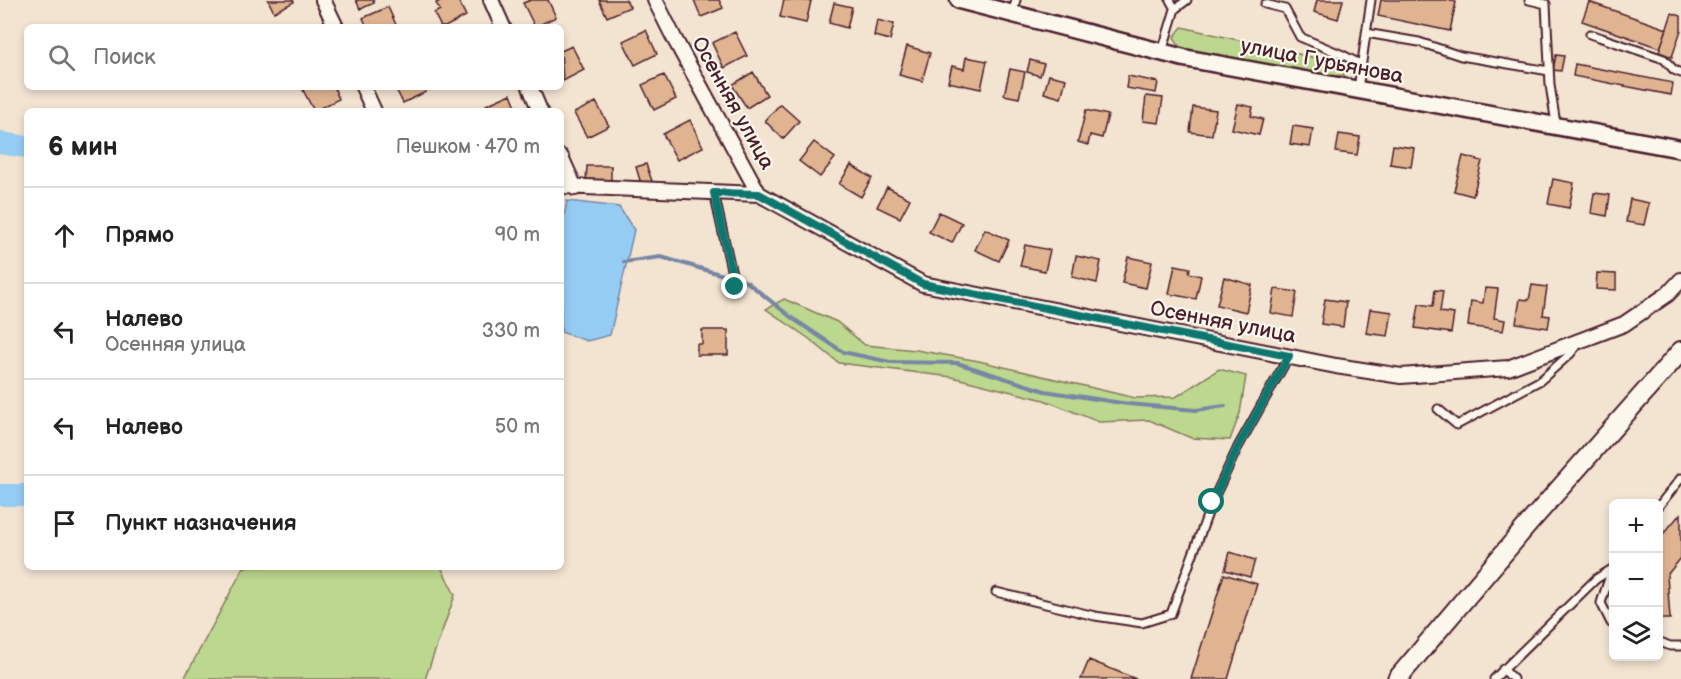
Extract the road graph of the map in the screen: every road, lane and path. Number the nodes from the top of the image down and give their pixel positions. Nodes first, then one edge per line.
1 (323, 0) edge
2 (491, 0) edge
3 (655, 0) edge
4 (959, 0) edge
5 (1170, 0) edge
6 (1186, 0) edge
7 (1371, 0) edge
8 (1529, 0) edge
9 (1266, 4) dead end
10 (1014, 7) edge
11 (1175, 9) junction
12 (335, 24) edge
13 (502, 24) edge
14 (1366, 33) junction
15 (1590, 34) dead end
16 (1162, 52) junction
17 (1362, 65) junction
18 (1549, 71) junction
19 (1681, 73) edge
20 (364, 90) edge
21 (531, 90) edge
22 (1358, 91) junction
23 (373, 108) edge
24 (539, 108) edge
25 (1556, 127) junction
26 (1681, 149) edge
27 (564, 170) edge
28 (568, 187) edge
29 (714, 193) junction
30 (759, 194) junction
31 (1681, 280) edge
32 (735, 287) dead end
33 (1579, 341) junction
34 (1681, 351) edge
35 (1289, 356) junction
36 (1438, 409) dead end
37 (1681, 478) edge
38 (1663, 502) edge
39 (1609, 571) edge
40 (1609, 580) edge
41 (996, 592) dead end
42 (1609, 619) edge
43 (1663, 643) edge
44 (1681, 646) edge
45 (1503, 669) junction
46 (1398, 679) edge
47 (1494, 679) edge
48 (1513, 679) edge

1 - 12 street
2 - 13 street
3 - 30 street, Осенняя улица
4 - 10 street, улица Гурьянова
5 - 11 lane
6 - 11 lane
7 - 14 lane
8 - 18 lane
9 - 17 lane
10 - 16 street, улица Гурьянова
11 - 16 lane
14 - 17 lane
14 - 18 lane
15 - 19 lane
16 - 22 street, улица Гурьянова
17 - 22 lane
18 - 25 lane
20 - 23 street
21 - 24 street
22 - 25 street, улица Гурьянова
25 - 26 street, улица Гурьянова
27 - 28 street
28 - 29 street, Осенняя улица
29 - 30 street, Осенняя улица
29 - 32 lane
30 - 35 street, Осенняя улица
31 - 33 street, Осенняя улица
33 - 35 street, Осенняя улица
33 - 36 lane
34 - 46 main road
35 - 41 lane
37 - 38 lane
39 - 45 lane
40 - 42 lane
43 - 44 lane
45 - 47 lane
45 - 48 lane

